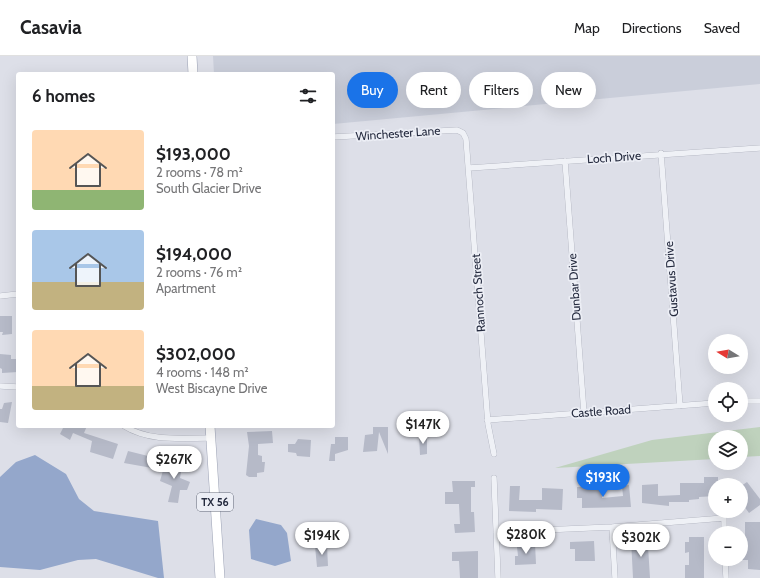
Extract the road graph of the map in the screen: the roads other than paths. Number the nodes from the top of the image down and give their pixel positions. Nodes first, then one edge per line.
1 (192, 56) edge
2 (193, 72) edge
3 (463, 133) joint
4 (335, 137) edge
5 (760, 148) edge
6 (661, 153) junction
7 (565, 161) junction
8 (469, 168) junction
9 (16, 294) edge
10 (0, 296) edge
11 (0, 386) edge
12 (16, 387) edge
13 (760, 400) edge
14 (748, 401) edge
15 (708, 404) edge
16 (680, 406) junction
17 (584, 413) junction
18 (488, 420) junction
19 (127, 428) edge
20 (210, 428) edge
21 (210, 438) junction
22 (494, 454) dead end
23 (494, 478) dead end
24 (724, 526) edge
25 (612, 527) junction
26 (496, 532) junction
27 (725, 566) edge
28 (220, 578) edge
29 (498, 578) edge
30 (615, 578) edge
31 (726, 578) edge

1 - 2 main road
3 - 4 street, Winchester Lane
3 - 8 street, Rannoch Street
5 - 6 street, Loch Drive
6 - 7 street, Loch Drive
6 - 16 street, Gustavus Drive
7 - 8 street, Loch Drive
7 - 17 street, Dunbar Drive
8 - 18 street, Rannoch Street
9 - 10 street
11 - 12 street
13 - 14 street
15 - 16 street, Castle Road
16 - 17 street, Castle Road
17 - 18 street, Castle Road
18 - 22 street, Rannoch Street
19 - 21 street
20 - 21 main road, TX 56
21 - 28 main road, TX 56
23 - 26 street
24 - 25 street
25 - 26 street
25 - 30 street
26 - 29 street
27 - 31 street

